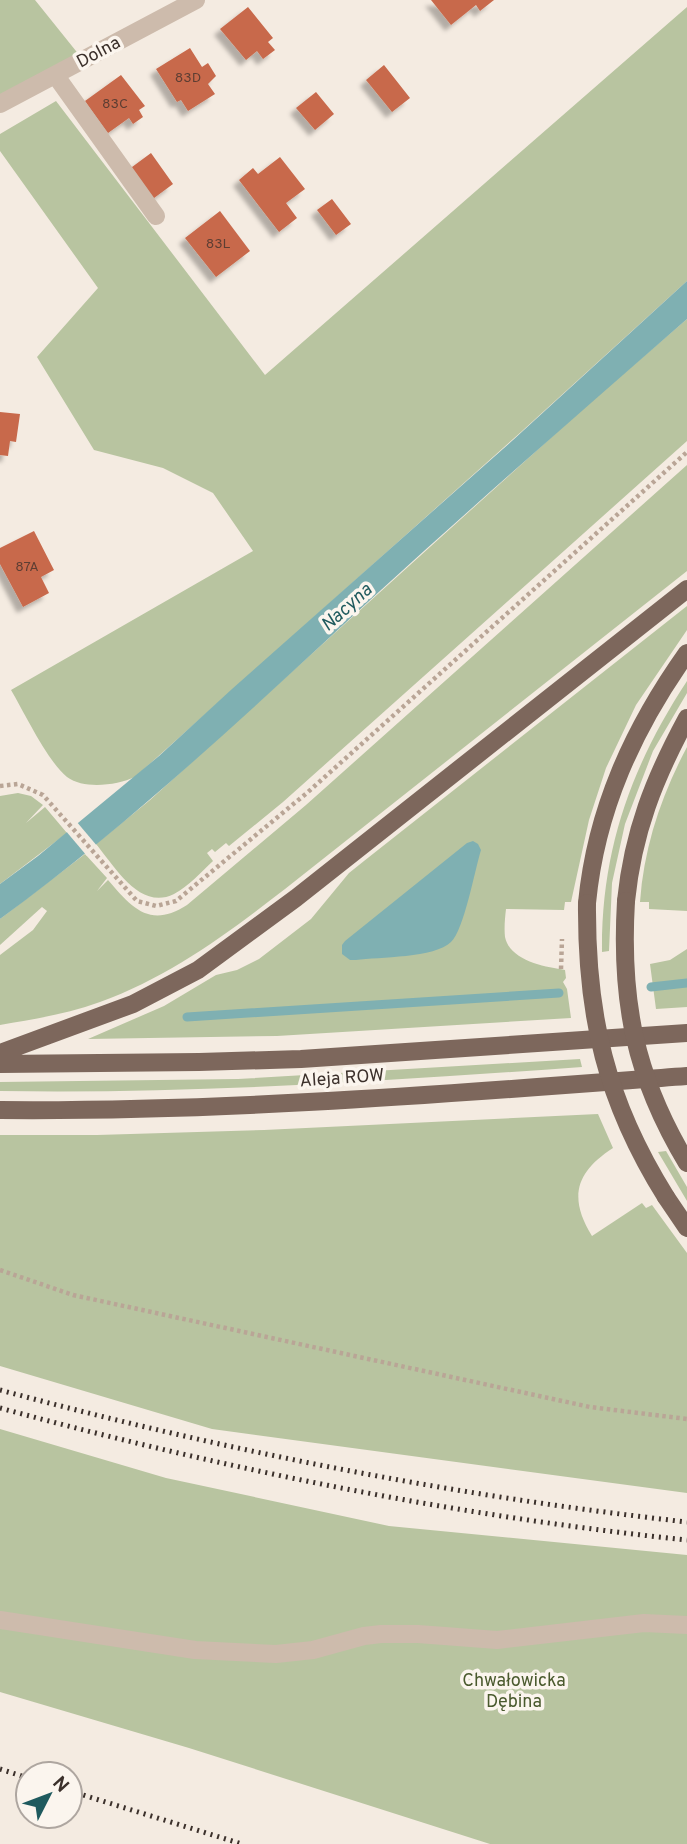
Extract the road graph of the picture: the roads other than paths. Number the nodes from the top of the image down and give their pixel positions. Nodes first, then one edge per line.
1 (196, 0) edge
2 (56, 76) junction
3 (0, 104) edge
4 (156, 216) dead end
5 (687, 589) edge
6 (687, 653) edge
7 (687, 718) edge
8 (687, 1033) edge
9 (0, 1053) edge
10 (0, 1063) edge
11 (687, 1076) edge
12 (0, 1110) edge
13 (687, 1163) edge
14 (687, 1228) edge
15 (0, 1620) edge
16 (687, 1625) edge

1 - 2 street, Dolna
2 - 3 street, Dolna
2 - 4 street
5 - 9 main road
6 - 14 main road, bridge
7 - 13 main road, bridge
8 - 10 main road, Aleja ROW
11 - 12 main road, Aleja ROW
15 - 16 street

